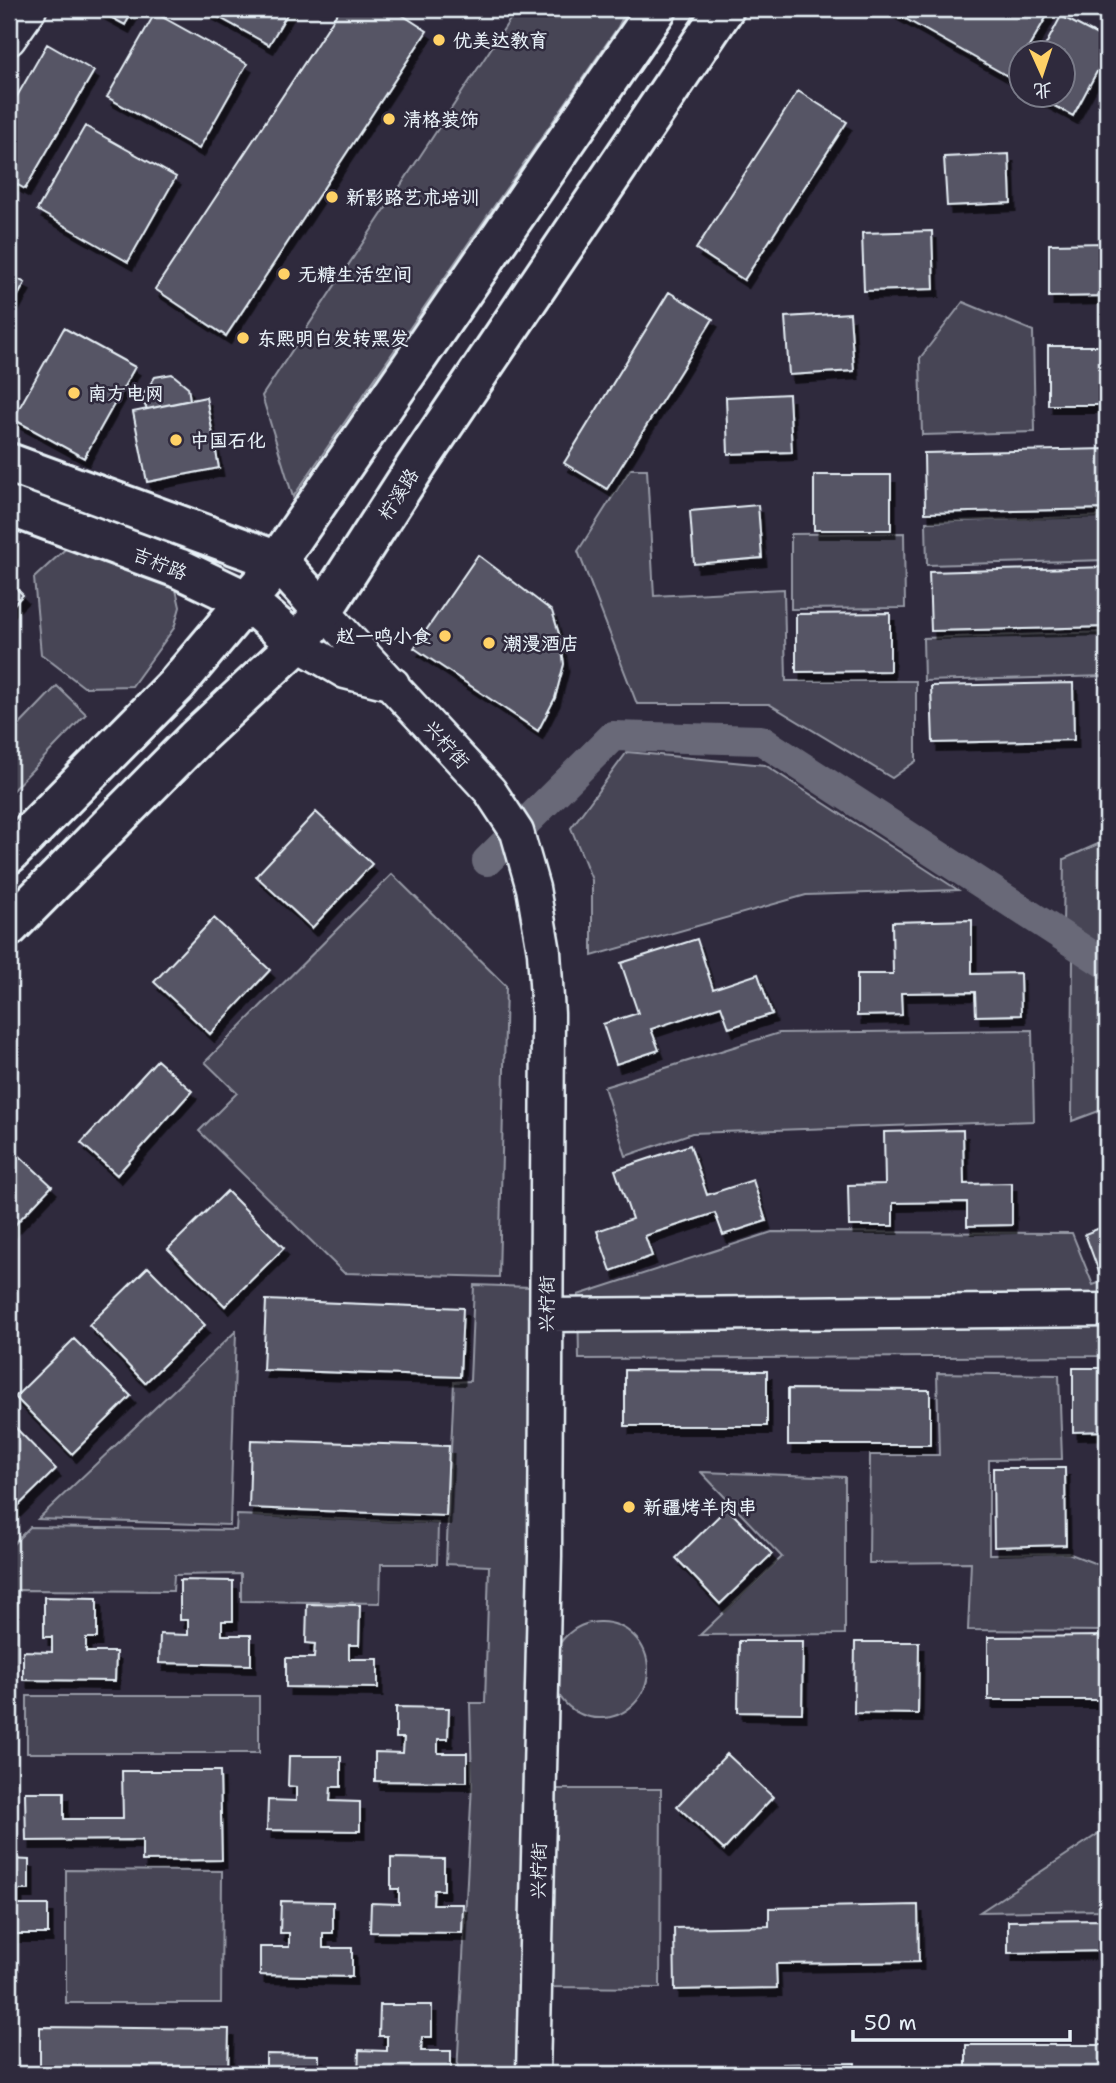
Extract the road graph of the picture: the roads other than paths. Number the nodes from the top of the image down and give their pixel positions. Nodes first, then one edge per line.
1 (30, 9) edge
2 (657, 9) edge
3 (724, 9) edge
4 (9, 39) edge
5 (472, 277) junction
6 (522, 309) junction
7 (9, 463) edge
8 (9, 506) edge
9 (278, 561) junction
10 (247, 601) junction
11 (323, 611) junction
12 (298, 644) junction
13 (393, 684) junction
14 (9, 854) edge
15 (13, 915) edge
16 (1107, 1310) edge
17 (546, 1315) junction
18 (534, 2074) edge

1 - 4 street
2 - 5 main road
3 - 6 main road, 柠溪路
5 - 6 main road
5 - 9 main road
6 - 11 main road, 柠溪路
7 - 9 main road
8 - 10 main road, 吉柠路
9 - 10 main road
9 - 11 main road
10 - 12 main road, 吉柠路
10 - 14 main road
11 - 12 main road, 柠溪路
11 - 13 street, 兴柠街
12 - 13 street
12 - 15 main road, 柠溪路
13 - 17 street, 兴柠街
16 - 17 street
17 - 18 street, 兴柠街

